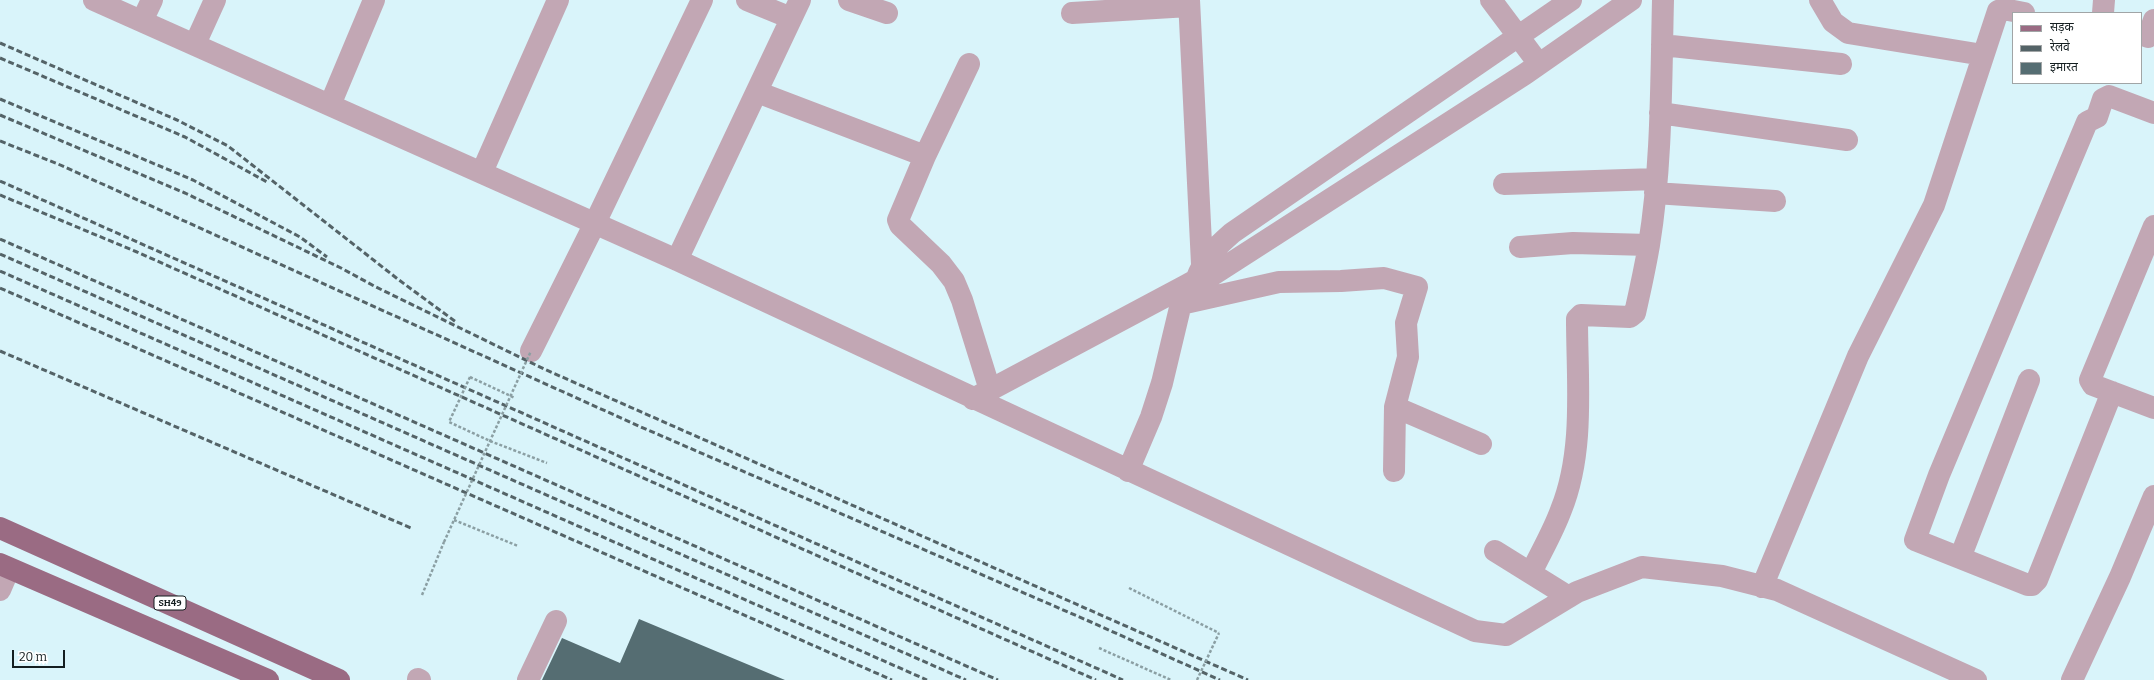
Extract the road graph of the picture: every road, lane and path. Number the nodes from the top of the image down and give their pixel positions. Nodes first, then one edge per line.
1 (94, 0) edge
2 (152, 0) edge
3 (215, 0) edge
4 (374, 0) edge
5 (558, 0) edge
6 (702, 0) edge
7 (748, 0) edge
8 (849, 0) edge
9 (1491, 0) edge
10 (1571, 0) edge
11 (1631, 0) edge
12 (1663, 0) edge
13 (1820, 0) edge
14 (2104, 0) edge
15 (1189, 3) edge
16 (795, 9) edge
17 (2019, 12) edge
18 (2103, 12) edge
19 (886, 13) dead end
20 (1072, 13) dead end
21 (142, 21) junction
22 (1518, 37) junction
23 (195, 44) junction
24 (1662, 45) junction
25 (1983, 55) junction
26 (969, 64) dead end
27 (1539, 64) junction
28 (1841, 64) dead end
29 (2104, 91) edge
30 (757, 92) junction
31 (330, 105) junction
32 (1660, 113) junction
33 (2154, 113) edge
34 (1847, 140) dead end
35 (925, 156) junction
36 (482, 172) junction
37 (1504, 184) dead end
38 (1656, 186) junction
39 (1775, 200) dead end
40 (595, 223) junction
41 (2154, 226) edge
42 (1649, 244) junction
43 (1520, 247) dead end
44 (677, 260) junction
45 (1191, 283) junction
46 (531, 351) joint
47 (2029, 380) dead end
48 (2112, 392) junction
49 (982, 395) junction
50 (515, 398) dead end
51 (1395, 407) junction
52 (2154, 408) edge
53 (490, 441) junction
54 (1481, 444) dead end
55 (547, 463) dead end
56 (1128, 471) junction
57 (1394, 472) dead end
58 (2154, 496) edge
59 (454, 520) junction
60 (0, 528) edge
61 (518, 546) dead end
62 (1495, 551) dead end
63 (1960, 558) junction
64 (4, 567) edge
65 (1531, 573) junction
66 (1762, 587) junction
67 (1129, 588) dead end
68 (0, 590) edge
69 (422, 595) dead end
70 (1569, 597) junction
71 (556, 621) dead end
72 (1099, 648) dead end
73 (268, 680) edge
74 (339, 680) edge
75 (528, 680) edge
76 (1171, 680) edge
77 (1197, 680) edge
78 (1976, 680) edge
79 (2072, 680) edge

1 - 21 street
2 - 21 street
3 - 23 street
4 - 31 street
5 - 36 street
6 - 40 street
7 - 16 street
8 - 19 street
9 - 22 street
10 - 22 street
11 - 27 street
12 - 24 street
13 - 25 street
14 - 18 street
15 - 20 street
15 - 45 street
16 - 30 street
17 - 25 street
21 - 23 street
22 - 27 street
22 - 45 street
23 - 31 street
24 - 28 street
24 - 32 street
25 - 66 street
26 - 35 street
27 - 45 street
29 - 33 street
29 - 63 street
30 - 35 street
30 - 44 street
31 - 36 street
32 - 34 street
32 - 38 street
35 - 49 street
36 - 40 street
37 - 38 street
38 - 39 street
38 - 42 street
40 - 44 street
40 - 46 street
41 - 48 street
42 - 43 street
42 - 65 street
44 - 49 street
45 - 49 street
45 - 51 street
45 - 56 street
46 - 53 path, bridge
47 - 63 street
48 - 52 street
48 - 63 street
49 - 56 street
50 - 53 path, bridge
51 - 54 street
51 - 57 street
53 - 55 path
53 - 59 path, bridge
56 - 70 street
58 - 79 street
59 - 61 path
59 - 69 path, bridge
60 - 74 main road, SH49
62 - 65 street
64 - 68 street
64 - 73 main road
65 - 70 street
66 - 70 street
66 - 78 street
67 - 77 path, bridge
71 - 75 street
72 - 76 path

